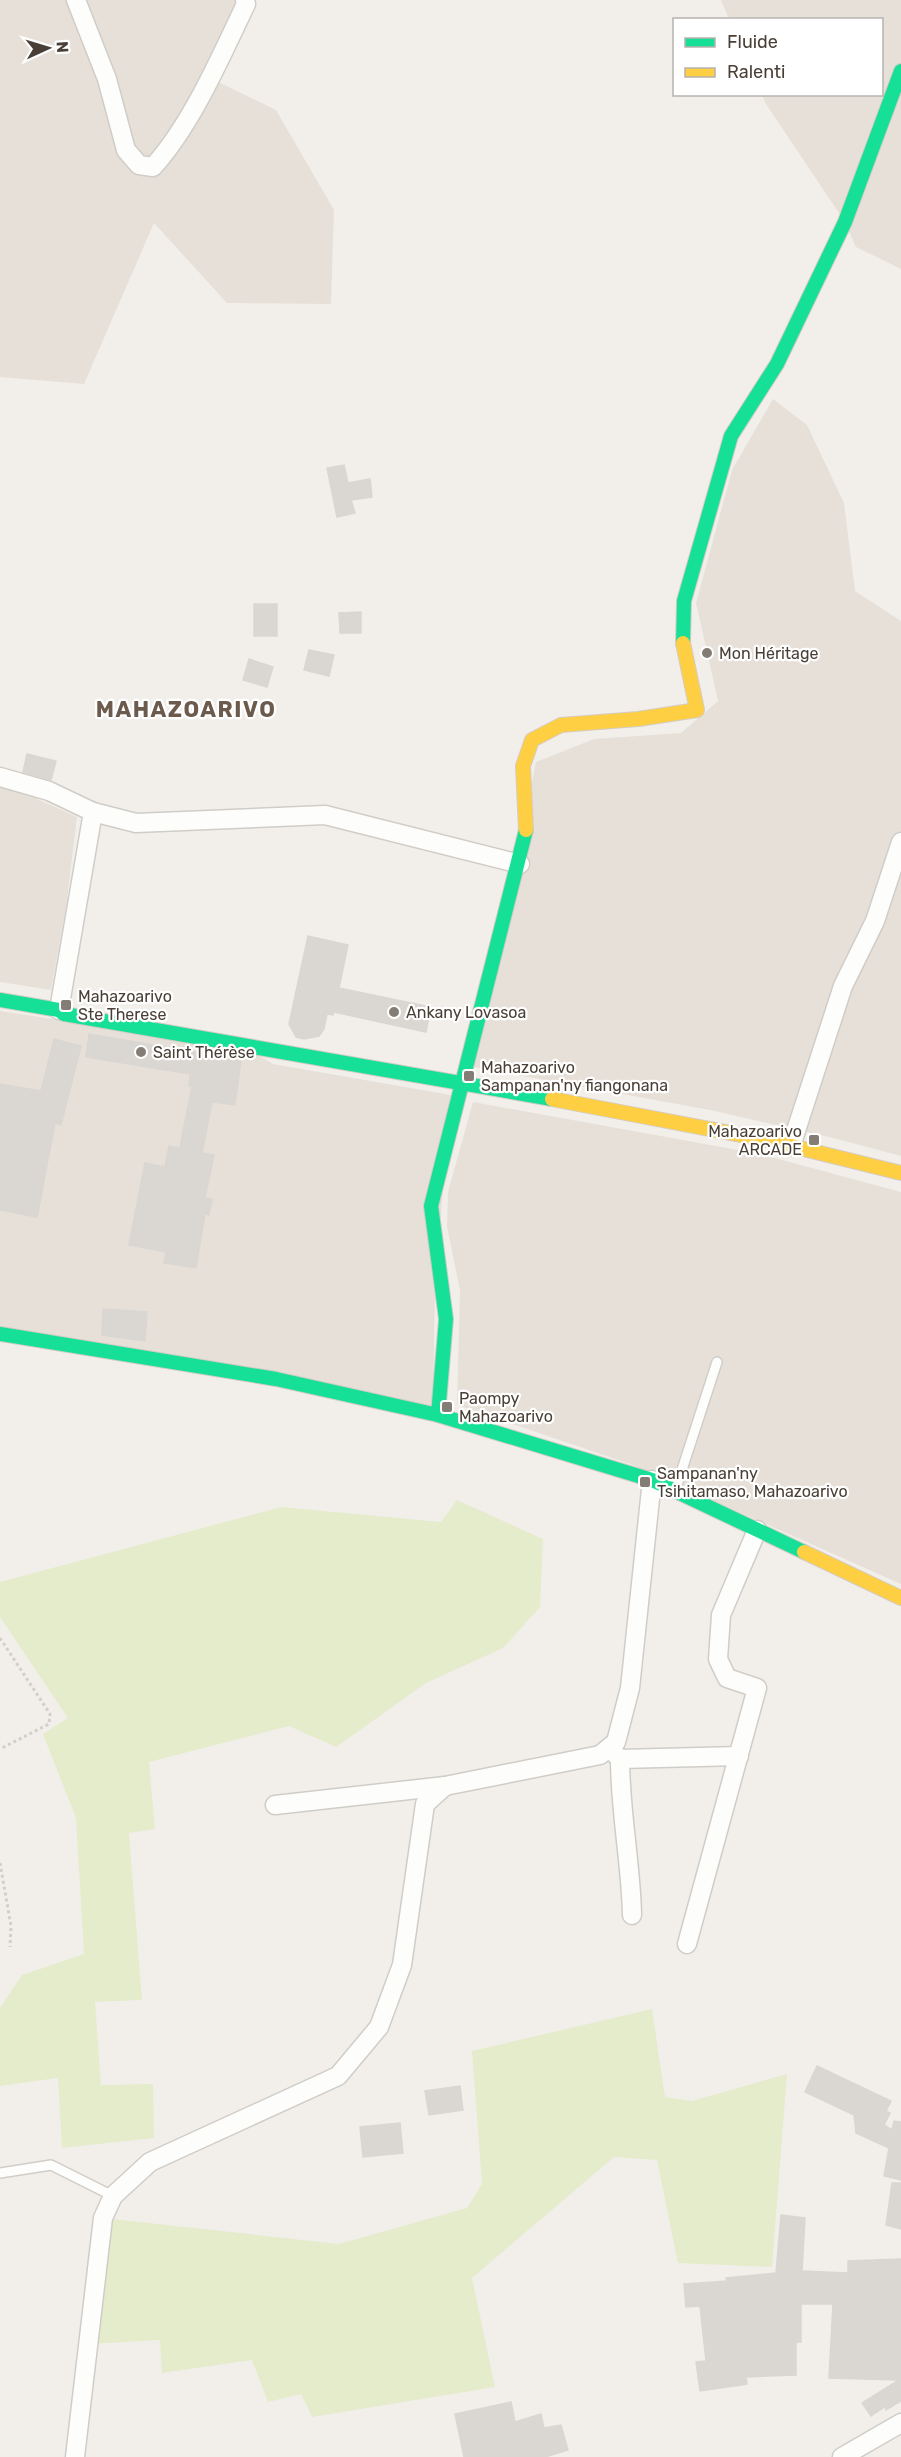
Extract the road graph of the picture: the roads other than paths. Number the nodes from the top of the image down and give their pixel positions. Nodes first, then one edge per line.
1 (76, 0) edge
2 (245, 0) edge
3 (901, 71) edge
4 (0, 777) edge
5 (93, 812) junction
6 (901, 842) edge
7 (520, 864) junction
8 (0, 1000) edge
9 (59, 1010) junction
10 (461, 1082) junction
11 (791, 1146) junction
12 (901, 1173) edge
13 (0, 1334) edge
14 (717, 1362) dead end
15 (438, 1415) junction
16 (652, 1480) junction
17 (675, 1491) junction
18 (757, 1530) junction
19 (901, 1598) edge
20 (615, 1753) junction
21 (739, 1756) junction
22 (445, 1786) junction
23 (275, 1805) dead end
24 (632, 1915) dead end
25 (687, 1944) dead end
26 (0, 2173) edge
27 (113, 2196) junction
28 (901, 2423) edge
29 (75, 2457) edge
30 (842, 2457) edge

1 - 2 street
3 - 7 street
4 - 5 street
5 - 7 street
5 - 9 street
6 - 11 street
7 - 10 street
8 - 9 street
9 - 10 street
10 - 11 street
10 - 15 street
11 - 12 street
13 - 15 street
14 - 17 lane
15 - 16 street
16 - 17 street
16 - 20 street
17 - 18 street
18 - 19 street
18 - 21 street
20 - 21 street
20 - 22 street
20 - 24 street
21 - 25 street
22 - 23 street
22 - 27 street
26 - 27 lane
27 - 29 street
28 - 30 street

